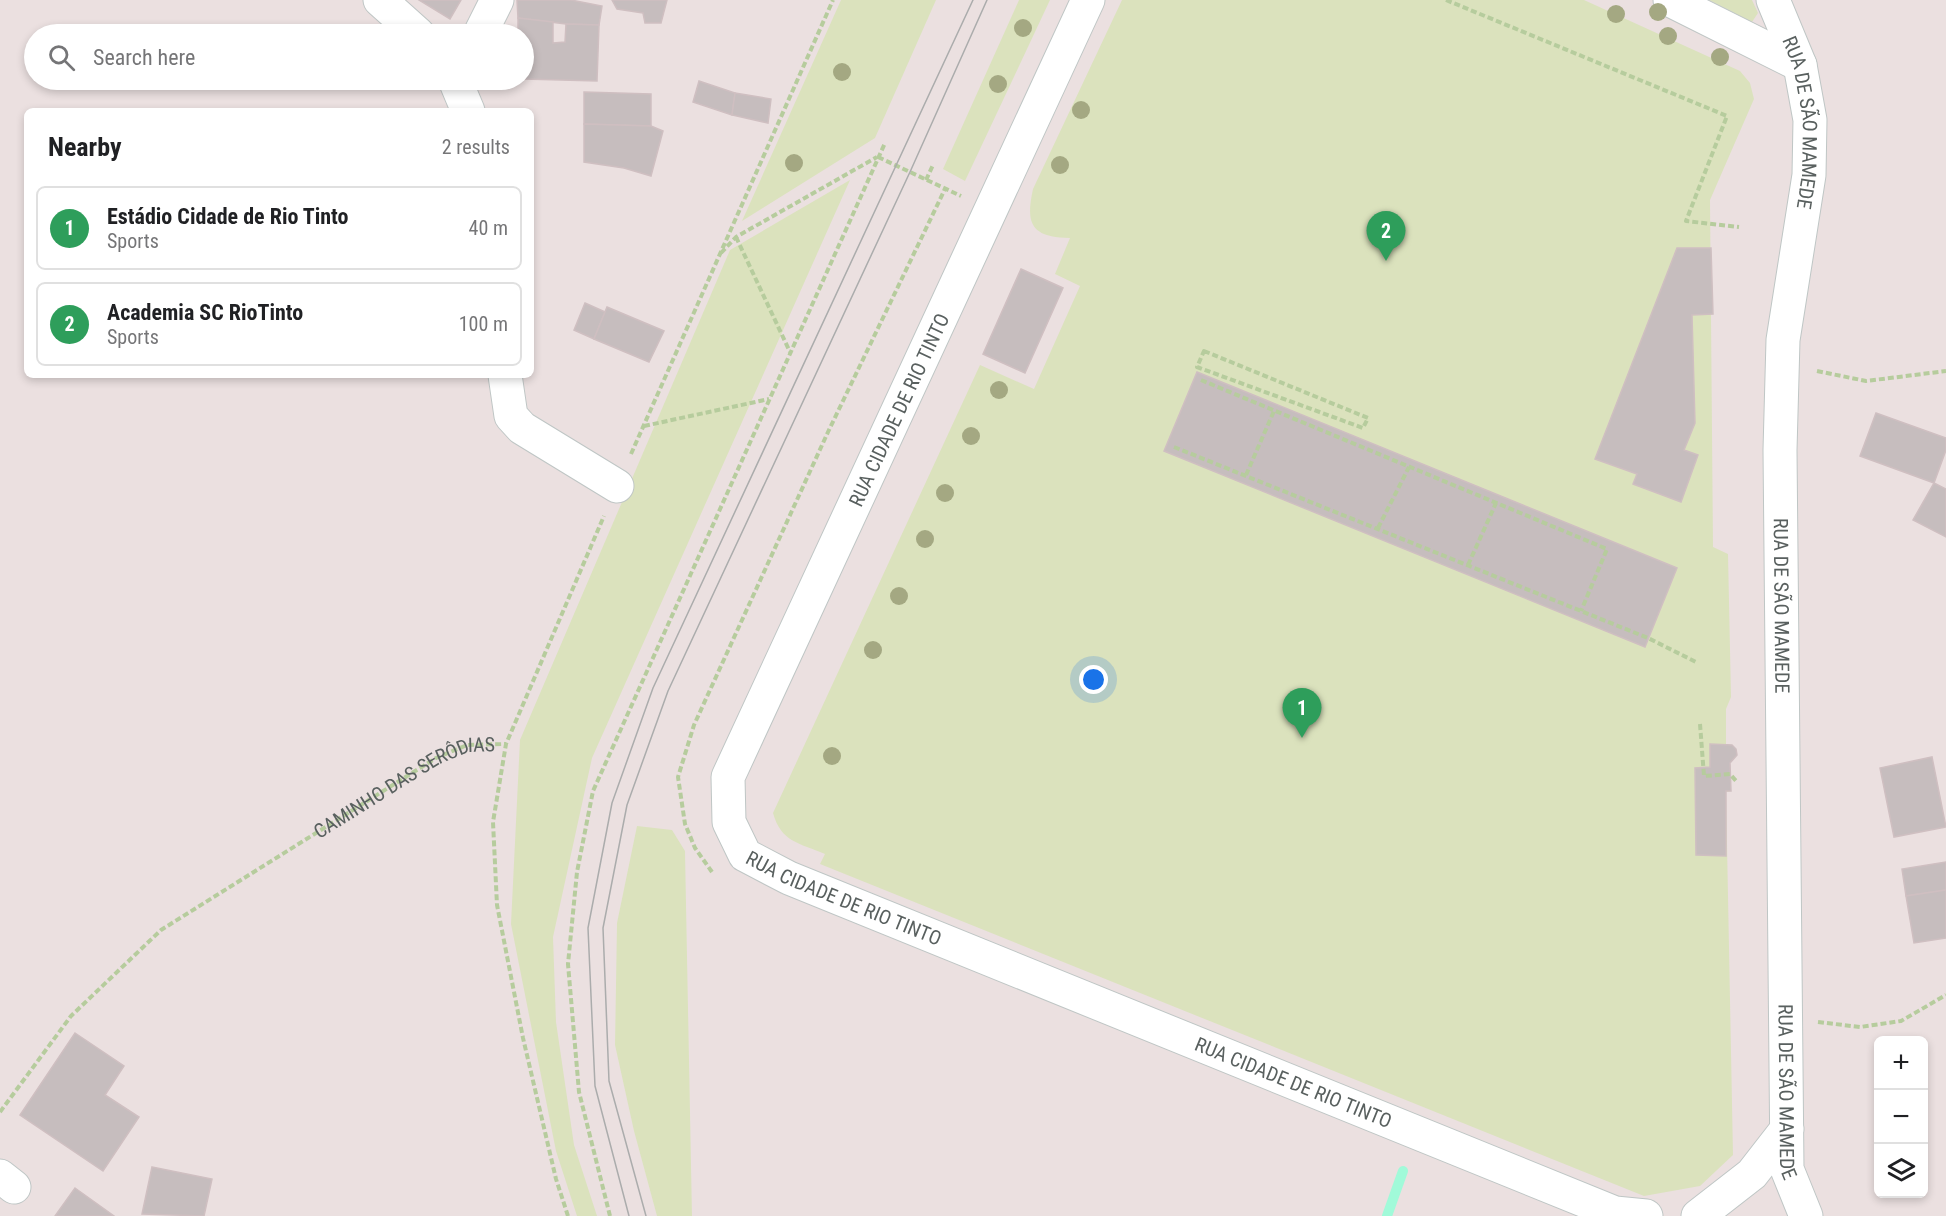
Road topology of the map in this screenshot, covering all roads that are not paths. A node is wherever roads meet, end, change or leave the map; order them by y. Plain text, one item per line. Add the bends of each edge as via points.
1 (380, 0) edge
2 (497, 0) edge
3 (1088, 0) edge
4 (1670, 0) edge
5 (1773, 0) edge
6 (407, 24) edge
7 (485, 24) edge
8 (1800, 65) junction
9 (459, 90) edge
10 (467, 108) edge
11 (506, 378) edge
12 (617, 486) road end
13 (1786, 1129) junction
14 (1646, 1216) edge
15 (1698, 1216) edge
16 (1806, 1216) edge

1 - 6 street
2 - 7 street
3 - 14 street, RUA CIDADE DE RIO TINTO via 728,777 729,822 745,855 789,878 1615,1214
4 - 8 street
5 - 8 street, RUA DE SÃO MAMEDE
8 - 13 street, RUA DE SÃO MAMEDE via 1810,120 1809,174 1783,340 1780,450
9 - 10 street
11 - 12 street via 511,416 522,428
13 - 15 street via 1752,1174
13 - 16 street, RUA DE SÃO MAMEDE via 1787,1169

